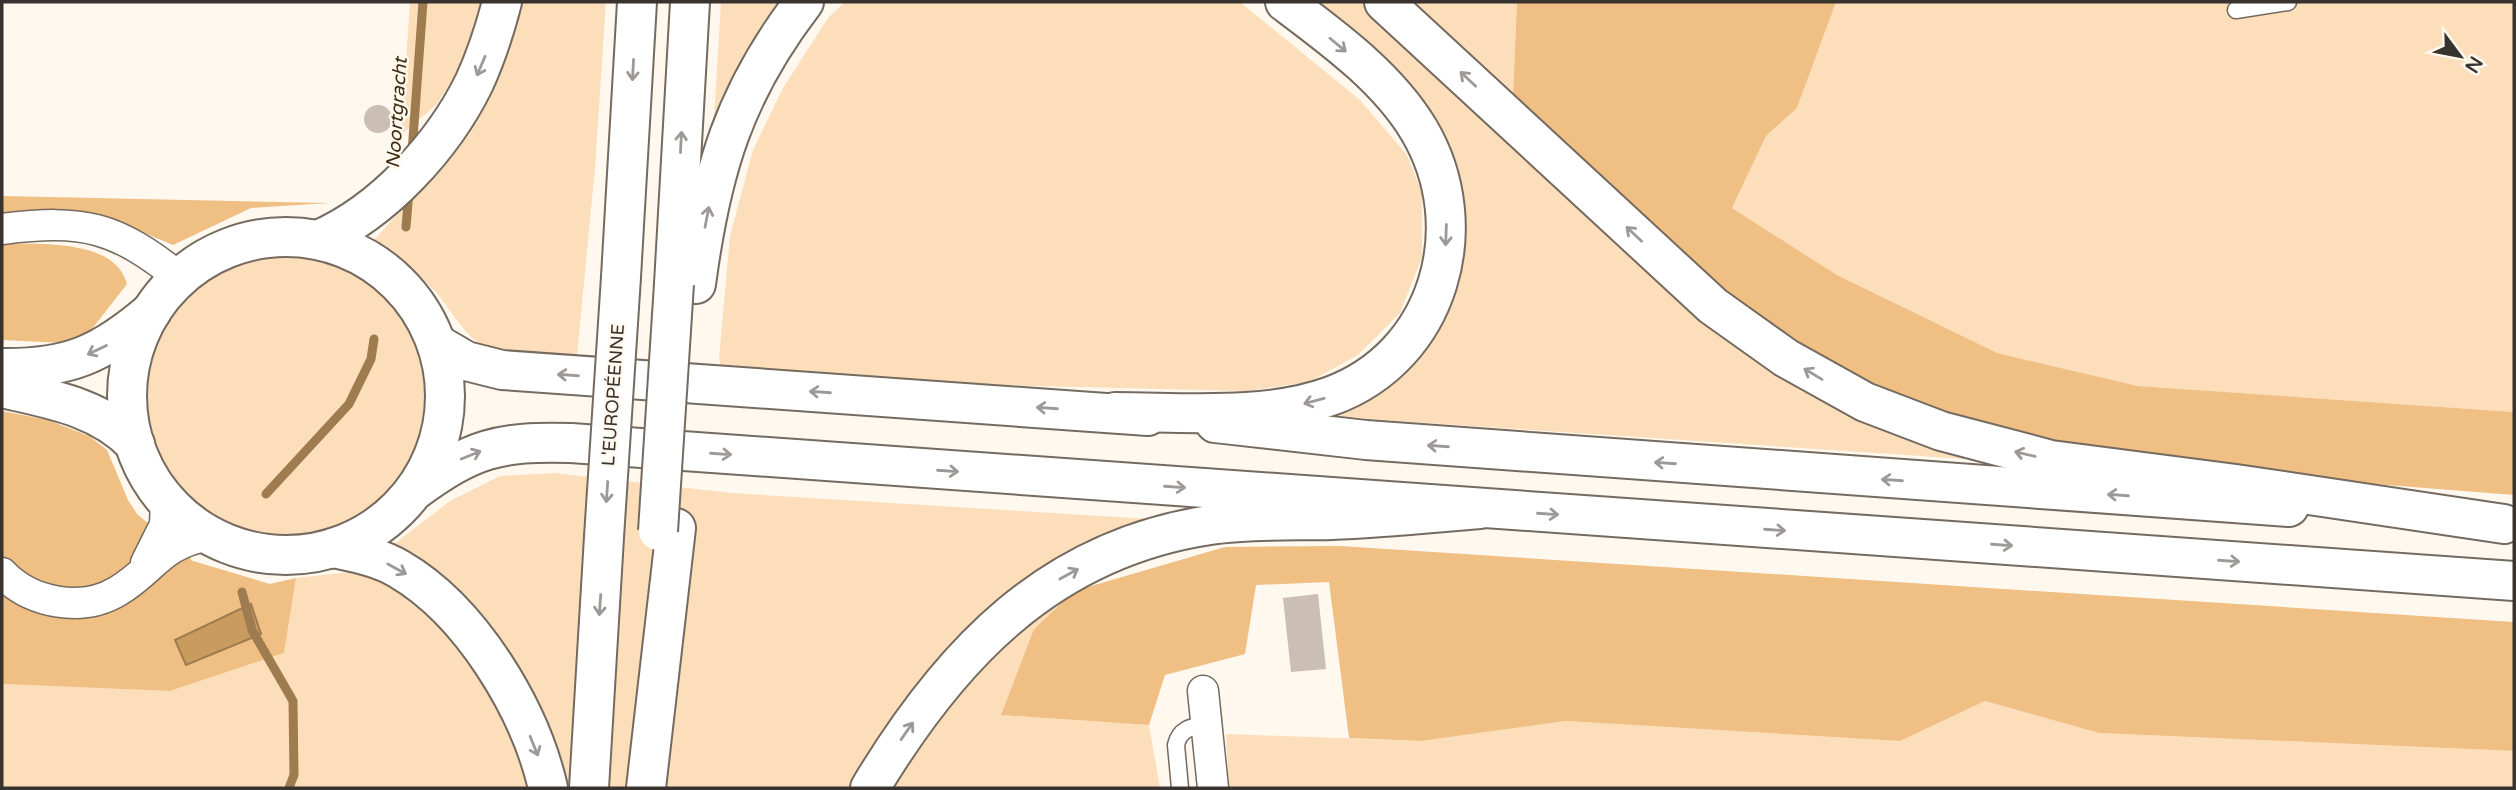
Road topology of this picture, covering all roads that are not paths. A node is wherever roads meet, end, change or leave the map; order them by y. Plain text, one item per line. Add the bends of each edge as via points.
1 (502, 2) edge
2 (637, 2) edge
3 (690, 2) edge
4 (804, 2) edge
5 (1285, 2) edge
6 (1384, 2) edge
7 (2288, 2) edge
8 (2236, 10) dead end
9 (2, 229) edge
10 (318, 240) junction
11 (180, 278) junction
12 (685, 284) junction
13 (152, 311) junction
14 (437, 344) junction
15 (2, 368) edge
16 (2, 388) edge
17 (1115, 412) junction
18 (135, 444) junction
19 (414, 491) junction
20 (166, 500) junction
21 (1480, 509) junction
22 (2509, 524) edge
23 (209, 535) junction
24 (333, 548) junction
25 (2, 573) edge
26 (2440, 575) junction
27 (132, 579) junction
28 (2514, 580) edge
29 (2514, 590) edge
30 (1203, 691) dead end
31 (1207, 724) junction
32 (548, 788) edge
33 (589, 788) edge
34 (644, 788) edge
35 (870, 788) edge
36 (1180, 788) edge
37 (1213, 788) edge

1 -> 10 main road via 480,70 441,135 397,186 359,219
2 -> 33 main road, L'EUROPÉENNE, bridge
12 -> 3 main road
12 -> 4 main road via 735,117 767,55
5 -> 17 main road via 1387,90 1419,129 1433,156 1446,224 1443,265 1433,300 1409,337 1377,370 1330,396 1272,410
22 -> 6 main road via 2051,460 1952,435 1865,402 1786,358 1713,306
7 - 8 lane
9 - 11 street via 67,224 97,228 138,246
10 - 11 main road via 281,237 244,243 210,256
10 - 14 main road via 355,253 395,280 414,301
11 - 13 main road
12 - 34 main road, bridge
13 -> 15 main road via 119,338 79,358 51,366
13 - 18 main road via 139,335 129,371 128,408
17 -> 14 main road via 510,371 475,365
14 - 19 main road via 445,382 444,421 433,458
16 - 18 main road via 81,409 116,427
22 -> 17 main road via 1366,440
18 - 20 main road
19 -> 21 main road via 470,454 507,445 551,443
19 - 24 main road via 382,523
20 - 23 main road
20 - 27 street via 161,536
21 -> 26 main road
35 -> 21 main road via 925,704 975,646 1038,592 1105,556 1168,533 1230,522
23 - 24 main road via 270,554 297,555
23 - 27 street via 176,544
24 -> 32 main road via 397,568 453,614 486,655 514,702
25 - 27 street via 34,595 73,603 116,593
26 - 28 main road
26 - 29 street
30 - 31 street
31 - 36 lane via 1188,728 1178,739
31 - 37 street

